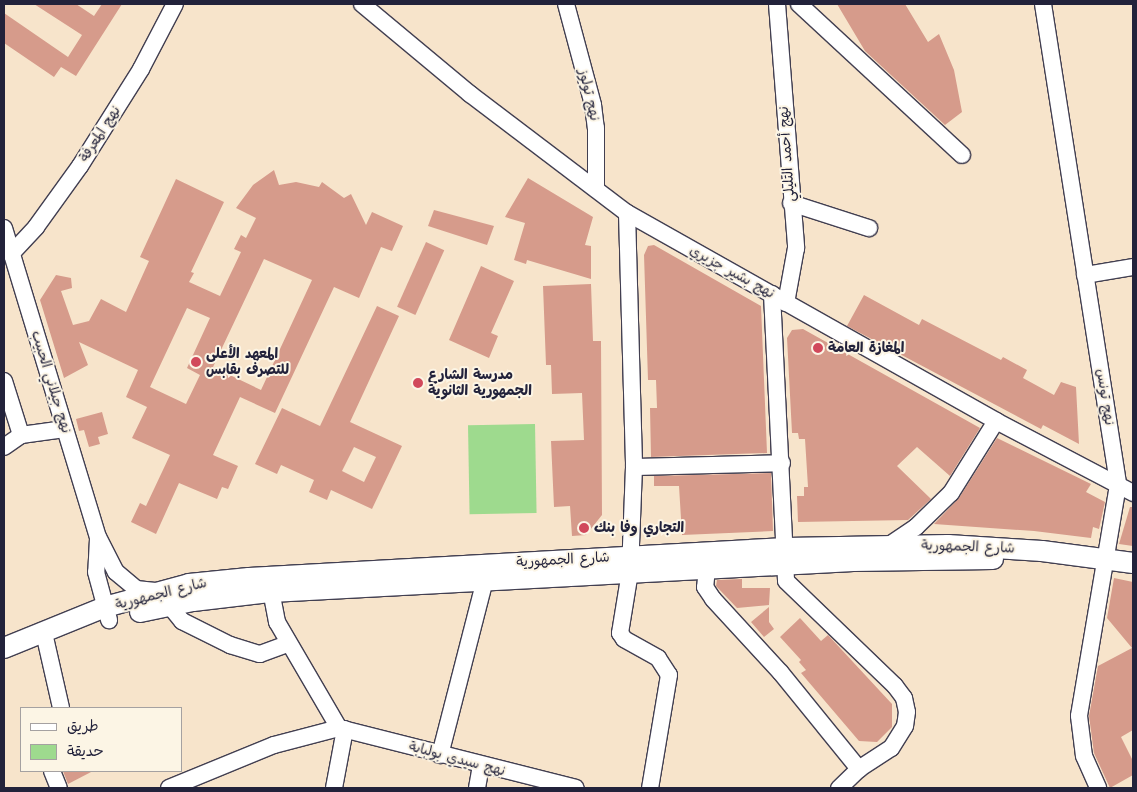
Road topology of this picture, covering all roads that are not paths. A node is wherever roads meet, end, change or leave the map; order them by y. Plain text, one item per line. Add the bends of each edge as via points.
1 (175, 4) edge
2 (362, 4) edge
3 (566, 4) edge
4 (777, 4) edge
5 (799, 4) edge
6 (1043, 4) edge
7 (962, 155) dead end
8 (596, 189) junction
9 (790, 203) junction
10 (627, 213) junction
11 (4, 228) edge
12 (868, 228) dead end
13 (11, 254) junction
14 (1133, 267) edge
15 (1086, 275) junction
16 (772, 294) junction
17 (786, 303) junction
18 (4, 381) edge
19 (996, 421) junction
20 (14, 427) edge
21 (65, 429) junction
22 (4, 447) edge
23 (782, 463) junction
24 (634, 467) junction
25 (1118, 485) junction
26 (1133, 493) edge
27 (98, 537) junction
28 (888, 546) junction
29 (785, 557) junction
30 (1107, 563) junction
31 (1133, 563) edge
32 (631, 564) junction
33 (707, 569) junction
34 (1133, 576) edge
35 (485, 580) junction
36 (270, 584) junction
37 (167, 599) junction
38 (107, 614) junction
39 (46, 639) junction
40 (287, 644) junction
41 (4, 648) edge
42 (4, 660) edge
43 (61, 707) edge
44 (342, 729) junction
45 (440, 755) junction
46 (481, 766) junction
47 (859, 769) junction
48 (52, 772) edge
49 (59, 788) edge
50 (169, 788) edge
51 (334, 788) edge
52 (477, 788) edge
53 (576, 788) edge
54 (650, 788) edge
55 (839, 788) edge
56 (1098, 788) edge

1 - 13 street, نهج المعرفة via 141,69 80,166 36,227
2 - 8 street, نهج بشير جزيري via 470,94
3 - 8 street, نهج تولوز via 593,105 597,145
4 - 9 street, نهج أحمد التليلي
5 - 7 street
6 - 15 street, نهج تونس
8 - 10 street, نهج بشير جزيري
9 - 12 street
9 - 17 street, نهج أحمد التليلي via 796,248
10 - 16 street, نهج بشير جزيري
10 - 24 street
11 - 13 street, نهج جيلاني الحبيب
13 - 21 street, نهج جيلاني الحبيب
14 - 15 street
15 - 25 street, نهج تونس
16 - 17 street, نهج بشير جزيري
16 - 23 street
17 - 19 street, نهج بشير جزيري
18 - 20 street
19 - 25 street, نهج بشير جزيري
19 - 28 street via 951,493 916,527
20 - 21 street
20 - 22 street
21 - 27 street, نهج جيلاني الحبيب
23 - 24 street
23 - 29 street
24 - 32 street
25 - 26 street, نهج بشير جزيري
25 - 30 street, نهج تونس
27 - 37 street, نهج جيلاني الحبيب via 116,572 136,589
27 - 38 street, نهج جيلاني الحبيب via 96,572
28 - 29 main road, شارع الجمهورية
28 - 30 main road, شارع الجمهورية via 991,546
29 - 30 main road, شارع الجمهورية via 853,561 1000,559
29 - 32 main road, شارع الجمهورية
29 - 33 main road, شارع الجمهورية
29 - 47 street via 784,574 790,587 904,698 907,712 899,738 891,748
30 - 31 main road, شارع الجمهورية
30 - 34 main road, شارع الجمهورية
30 - 56 street, نهج تونس via 1079,716 1084,756
32 - 33 main road, شارع الجمهورية
32 - 35 main road, شارع الجمهورية
32 - 36 main road, شارع الجمهورية
32 - 54 street via 621,636 658,658 669,675
33 - 47 street via 705,587 712,599 781,673
35 - 36 main road, شارع الجمهورية
35 - 45 street
36 - 37 main road, شارع الجمهورية via 189,584
36 - 40 street via 277,622
37 - 38 main road, شارع الجمهورية
37 - 40 street via 194,629 248,651 260,654
38 - 39 main road, شارع الجمهورية
39 - 41 main road, شارع الجمهورية
39 - 42 main road, شارع الجمهورية
39 - 43 street
40 - 44 street
44 - 45 street, نهج سيدي بولبابة
44 - 50 street via 274,745
44 - 51 street
45 - 46 street, نهج سيدي بولبابة
46 - 52 street
46 - 53 street, نهج سيدي بولبابة
47 - 55 street
48 - 49 street

